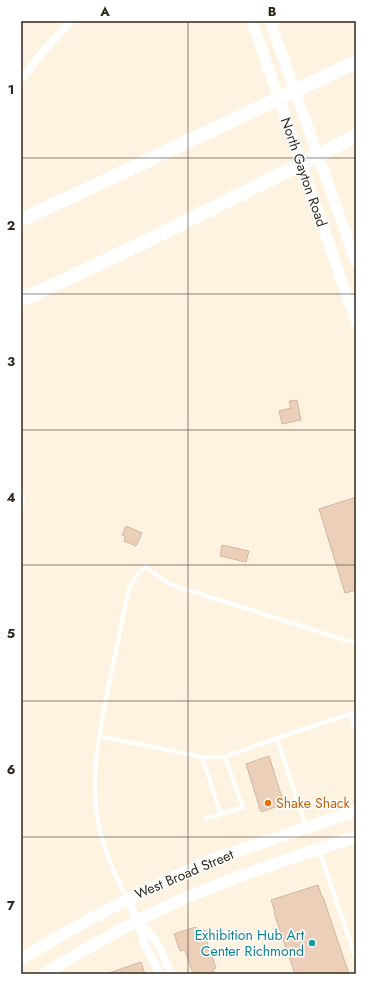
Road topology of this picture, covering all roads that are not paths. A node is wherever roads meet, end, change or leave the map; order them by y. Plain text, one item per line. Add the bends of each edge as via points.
1 (72, 21) edge
2 (252, 21) edge
3 (270, 21) edge
4 (356, 62) edge
5 (21, 80) edge
6 (356, 136) edge
7 (21, 220) edge
8 (356, 262) edge
9 (21, 300) edge
10 (356, 322) edge
11 (21, 488) edge
12 (21, 508) edge
13 (356, 643) edge
14 (356, 712) edge
15 (350, 714) junction
16 (356, 733) edge
17 (99, 736) junction
18 (277, 738) junction
19 (202, 757) junction
20 (225, 757) junction
21 (356, 811) edge
22 (221, 814) junction
23 (205, 819) dead end
24 (306, 827) junction
25 (356, 837) edge
26 (318, 849) junction
27 (127, 899) junction
28 (138, 921) junction
29 (21, 959) edge
30 (356, 959) edge
31 (44, 974) edge
32 (160, 974) edge
33 (171, 974) edge

1 - 5 street
2 - 10 main road, North Gayton Road
3 - 8 main road, North Gayton Road
4 - 7 highway
6 - 9 highway
11 - 12 lane
13 - 17 lane via 169,584 146,568 137,575 129,588
14 - 15 lane
15 - 16 lane
15 - 18 lane
17 - 19 lane
17 - 27 lane via 95,766 98,822 106,852
18 - 20 lane
18 - 24 lane
19 - 20 lane
19 - 22 lane
20 - 22 lane via 242,807
21 - 24 main road, West Broad Street
22 - 23 lane
24 - 27 main road, West Broad Street via 214,859
25 - 26 main road, West Broad Street
26 - 28 main road, West Broad Street via 221,883
26 - 30 lane
27 - 28 street
27 - 29 main road, West Broad Street
28 - 31 main road, West Broad Street
28 - 32 street via 144,943
28 - 33 street via 161,950

